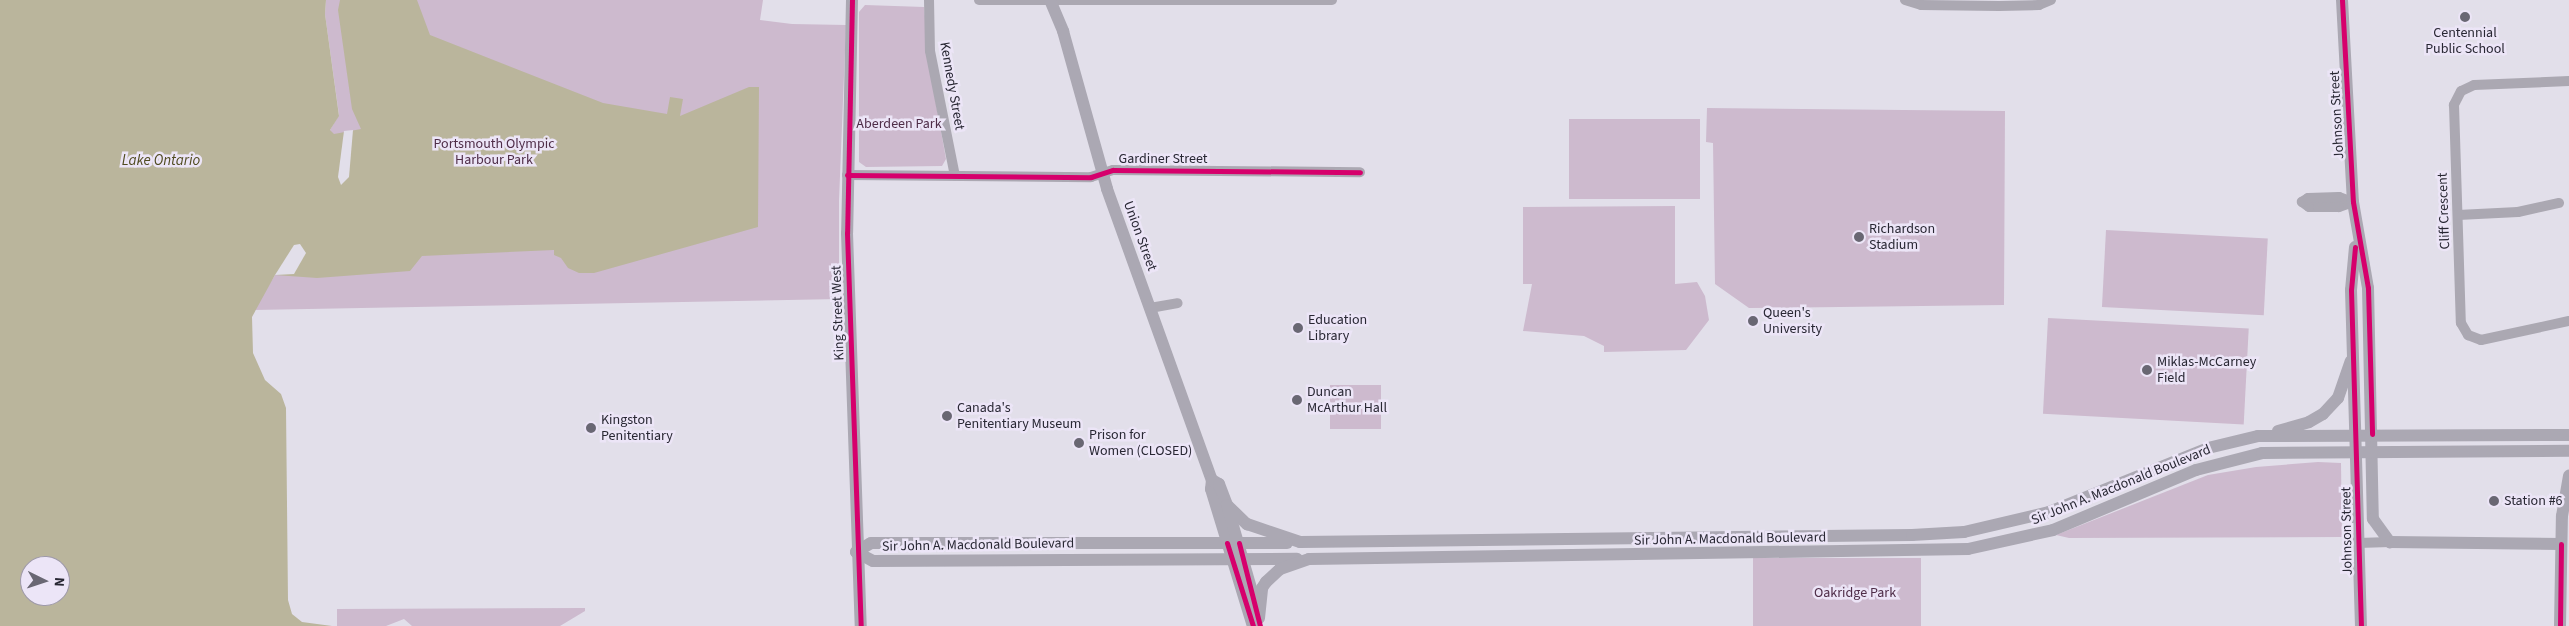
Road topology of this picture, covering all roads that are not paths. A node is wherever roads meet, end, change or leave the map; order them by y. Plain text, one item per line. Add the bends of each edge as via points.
1 (852, 0) edge
2 (929, 0) edge
3 (979, 0) edge
4 (1150, 0) edge
5 (1332, 0) edge
6 (1905, 0) edge
7 (2052, 0) edge
8 (2342, 0) edge
9 (1050, 1) edge
10 (2569, 81) edge
11 (1360, 172) dead end
12 (848, 174) junction
13 (1103, 174) junction
14 (955, 176) junction
15 (2559, 203) dead end
16 (2458, 215) junction
17 (2356, 229) junction
18 (1178, 303) dead end
19 (1150, 308) junction
20 (2569, 321) edge
21 (2355, 349) junction
22 (2372, 434) junction
23 (2357, 435) junction
24 (2569, 435) edge
25 (2258, 436) junction
26 (2357, 451) junction
27 (2370, 451) junction
28 (2569, 451) edge
29 (2569, 476) edge
30 (1212, 480) junction
31 (1227, 505) junction
32 (1300, 542) junction
33 (2390, 542) junction
34 (1233, 543) junction
35 (2358, 543) junction
36 (2565, 544) edge
37 (856, 552) junction
38 (1309, 559) junction
39 (1238, 560) junction
40 (1258, 623) edge
41 (861, 626) edge
42 (2361, 626) edge
43 (2560, 626) edge

1 - 12 main road, King Street West
2 - 14 street, Kennedy Street via 930,51
3 - 9 street
4 - 5 street
4 - 9 street
6 - 7 street via 1921,5 1999,6 2039,5
8 - 17 main road, Johnson Street
9 - 13 main road, Union Street via 1064,31
10 - 16 street, Cliff Crescent via 2474,85 2461,91 2454,106
11 - 13 street, Gardiner Street via 1113,170
12 - 14 street, Gardiner Street
12 - 37 main road, King Street West
13 - 14 street, Gardiner Street via 1091,178
13 - 19 main road, Union Street
15 - 16 street via 2518,212
16 - 20 street, Cliff Crescent via 2461,323 2468,335 2481,340
17 - 21 main road, Johnson Street via 2352,290
17 - 22 main road, Johnson Street via 2368,288
18 - 19 street
19 - 30 main road, Union Street
21 - 23 main road, Johnson Street
21 - 25 main road via 2338,398 2323,414 2309,422
22 - 23 main road, Sir John A. Macdonald Boulevard
22 - 24 main road, Sir John A. Macdonald Boulevard
22 - 27 main road, Johnson Street
23 - 25 main road, Sir John A. Macdonald Boulevard
23 - 26 main road, Johnson Street
25 - 32 main road, Sir John A. Macdonald Boulevard via 2208,448 2049,512 1964,532
26 - 27 main road, Sir John A. Macdonald Boulevard
26 - 35 main road, Johnson Street
26 - 38 main road, Sir John A. Macdonald Boulevard via 2262,453 2229,459 2053,530 1968,550
27 - 28 main road, Sir John A. Macdonald Boulevard
27 - 33 main road, Johnson Street via 2373,518
29 - 36 main road via 2562,516
30 - 31 main road, Union Street via 1219,484
30 - 34 main road, Union Street via 1211,489
31 - 32 main road via 1247,524
31 - 34 main road, Union Street
32 - 34 main road, Sir John A. Macdonald Boulevard
33 - 35 street
33 - 36 main road
34 - 37 main road, Sir John A. Macdonald Boulevard via 871,543
34 - 39 main road, Union Street
35 - 42 main road, Johnson Street
36 - 43 main road
37 - 39 main road, Sir John A. Macdonald Boulevard via 873,561
37 - 41 main road, King Street West
38 - 39 main road, Sir John A. Macdonald Boulevard
38 - 40 main road via 1280,569 1266,582 1262,588
39 - 40 main road, Union Street

